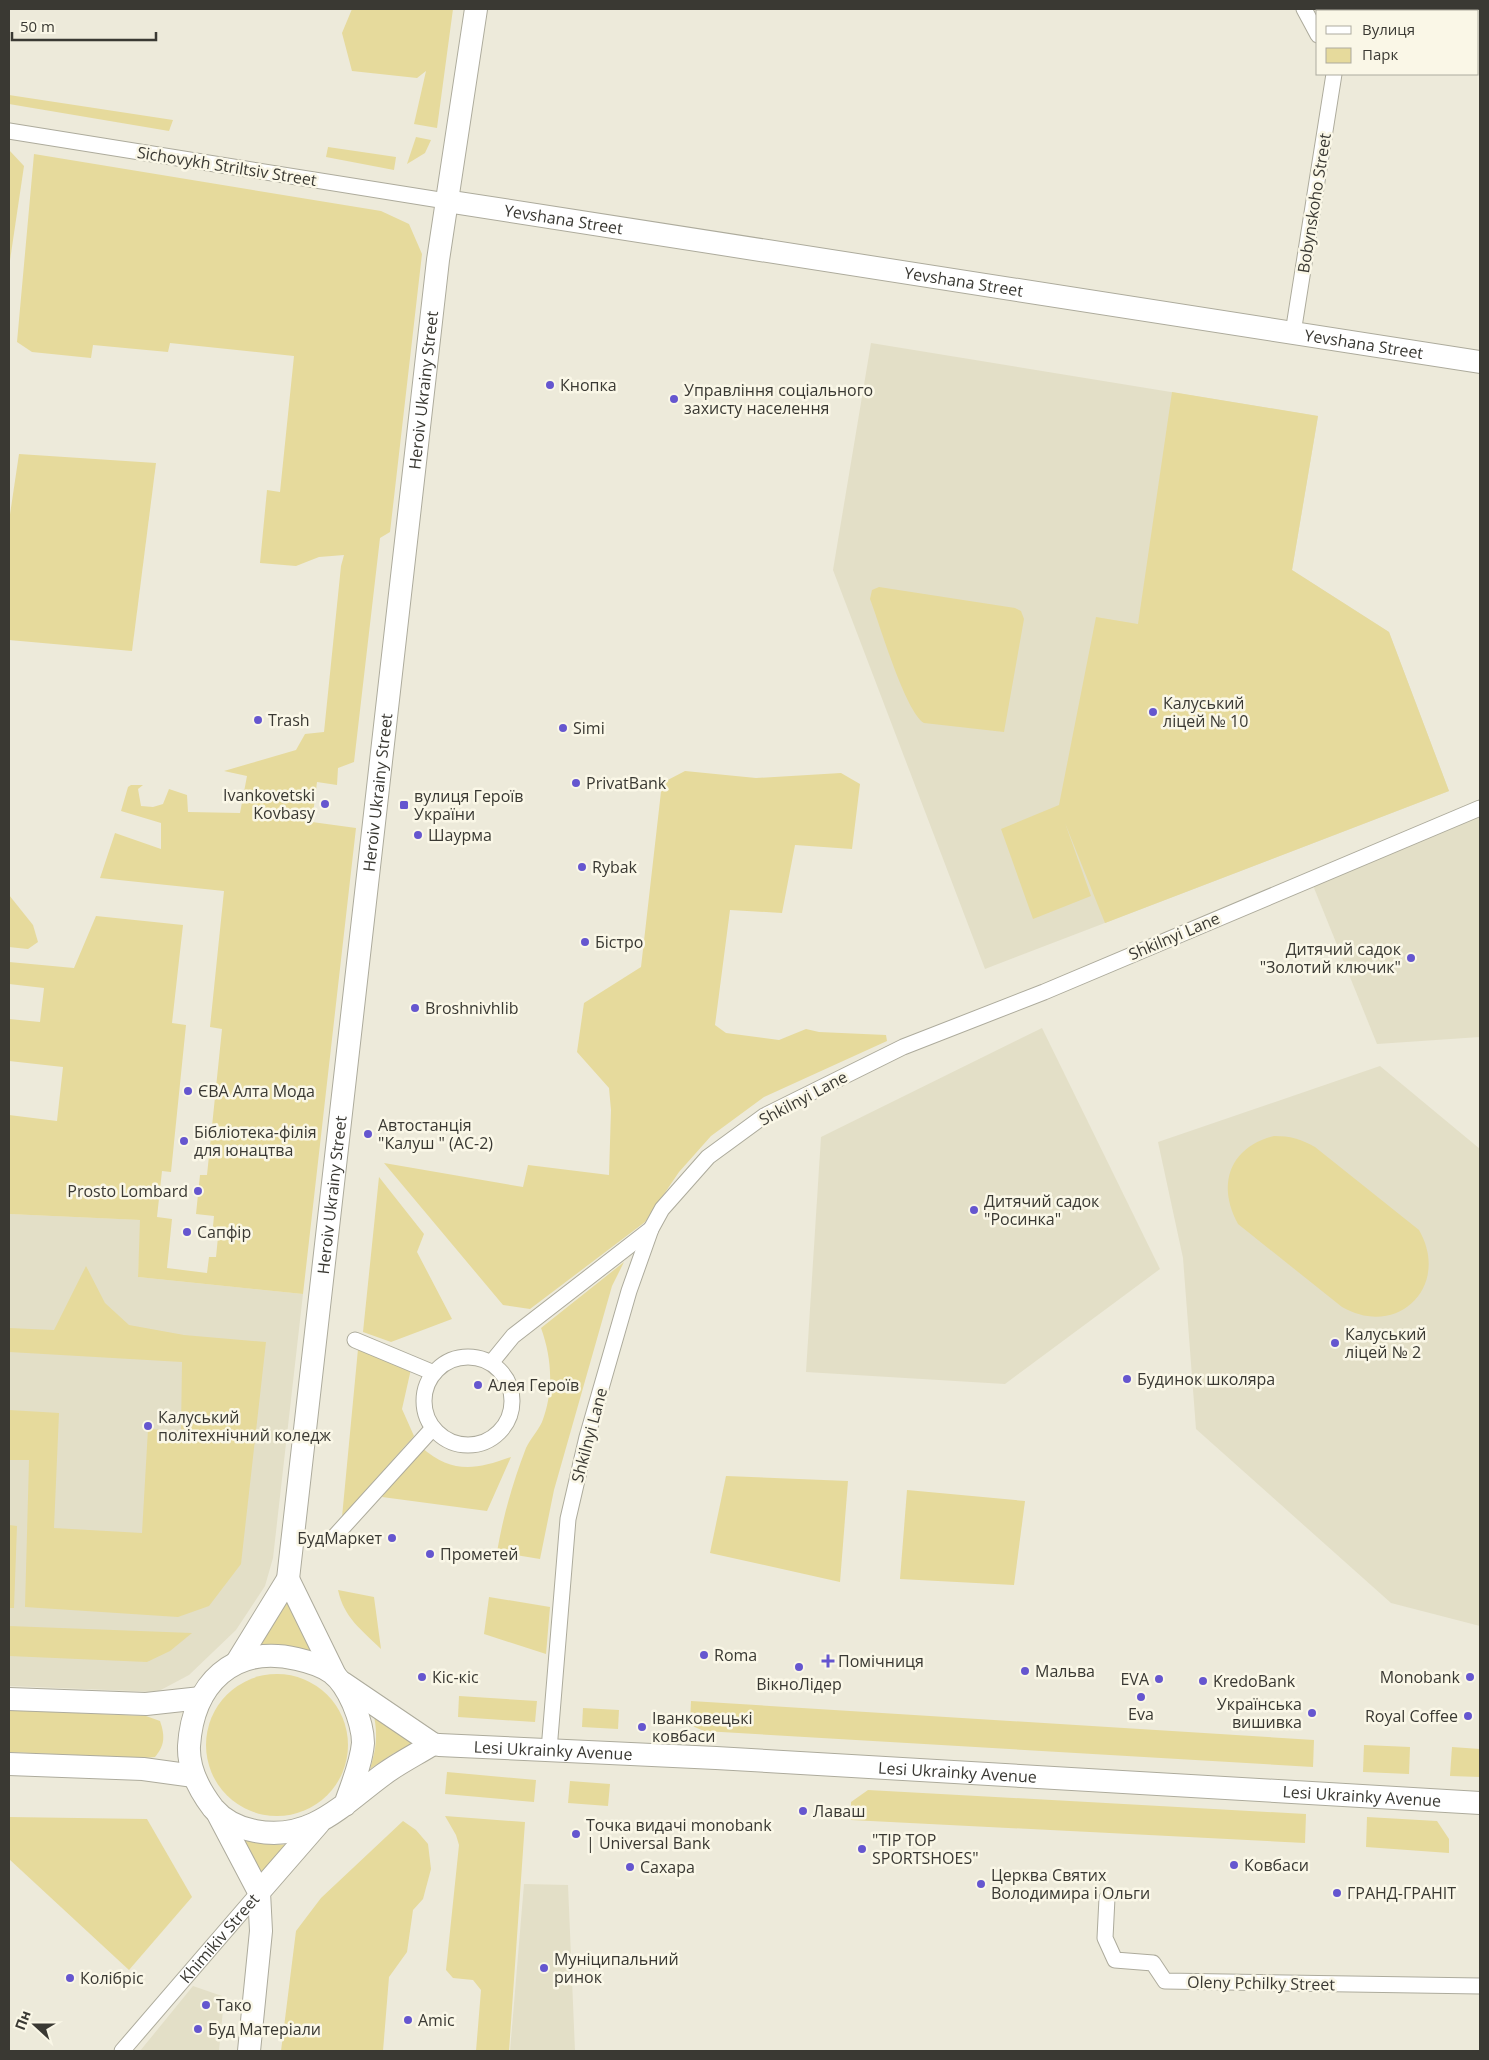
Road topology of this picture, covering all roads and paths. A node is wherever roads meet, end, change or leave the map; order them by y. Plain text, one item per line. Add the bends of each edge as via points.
1 (476, 9) edge
2 (1304, 9) edge
3 (1316, 31) edge
4 (1334, 75) edge
5 (9, 131) edge
6 (446, 200) junction
7 (1293, 333) junction
8 (1480, 362) edge
9 (1480, 808) edge
10 (651, 1229) junction
11 (355, 1340) dead end
12 (491, 1363) junction
13 (434, 1373) junction
14 (433, 1428) junction
15 (335, 1536) dead end
16 (288, 1579) junction
17 (237, 1662) junction
18 (340, 1679) junction
19 (201, 1698) junction
20 (9, 1699) edge
21 (433, 1744) junction
22 (549, 1750) junction
23 (9, 1764) edge
24 (194, 1776) junction
25 (1480, 1803) edge
26 (344, 1804) junction
27 (218, 1814) junction
28 (320, 1822) junction
29 (259, 1892) junction
30 (1107, 1898) dead end
31 (1480, 1986) edge
32 (122, 2051) edge
33 (249, 2051) edge

1 - 6 main road, Heroiv Ukrainy Street
2 - 3 street
4 - 7 street, Bobynskoho Street
5 - 6 street, Sichovykh Striltsiv Street
6 - 7 main road, Yevshana Street
6 - 16 main road, Heroiv Ukrainy Street
7 - 8 main road, Yevshana Street
9 - 10 street, Shkilnyi Lane via 1044,992 903,1047 764,1116 708,1157 662,1209
10 - 12 street via 513,1336
10 - 22 street, Shkilnyi Lane via 624,1310 568,1519
11 - 13 street
12 - 13 street via 466,1357 454,1359
12 - 14 street via 505,1378 512,1398 511,1412 497,1435 487,1441 463,1445 446,1439
13 - 14 street via 424,1395 426,1412
14 - 15 street
16 - 17 main road, Heroiv Ukrainy Street
16 - 18 main road
17 - 18 main road via 271,1655 312,1662
17 - 19 main road via 214,1680
18 - 21 main road
18 - 26 main road via 358,1714 363,1741 360,1761
19 - 20 main road via 146,1704
19 - 24 main road via 189,1748
21 - 22 main road, Lesi Ukrainky Avenue
21 - 26 main road via 386,1772
22 - 25 main road, Lesi Ukrainky Avenue
23 - 24 main road via 143,1769
24 - 27 main road via 201,1792
26 - 28 main road
27 - 28 main road via 240,1828 267,1834 292,1832
27 - 29 main road, Khimikiv Street
28 - 29 main road
29 - 32 street, Khimikiv Street
29 - 33 main road via 261,1931
30 - 31 street, Oleny Pchilky Street via 1105,1938 1115,1960 1154,1963 1165,1981

